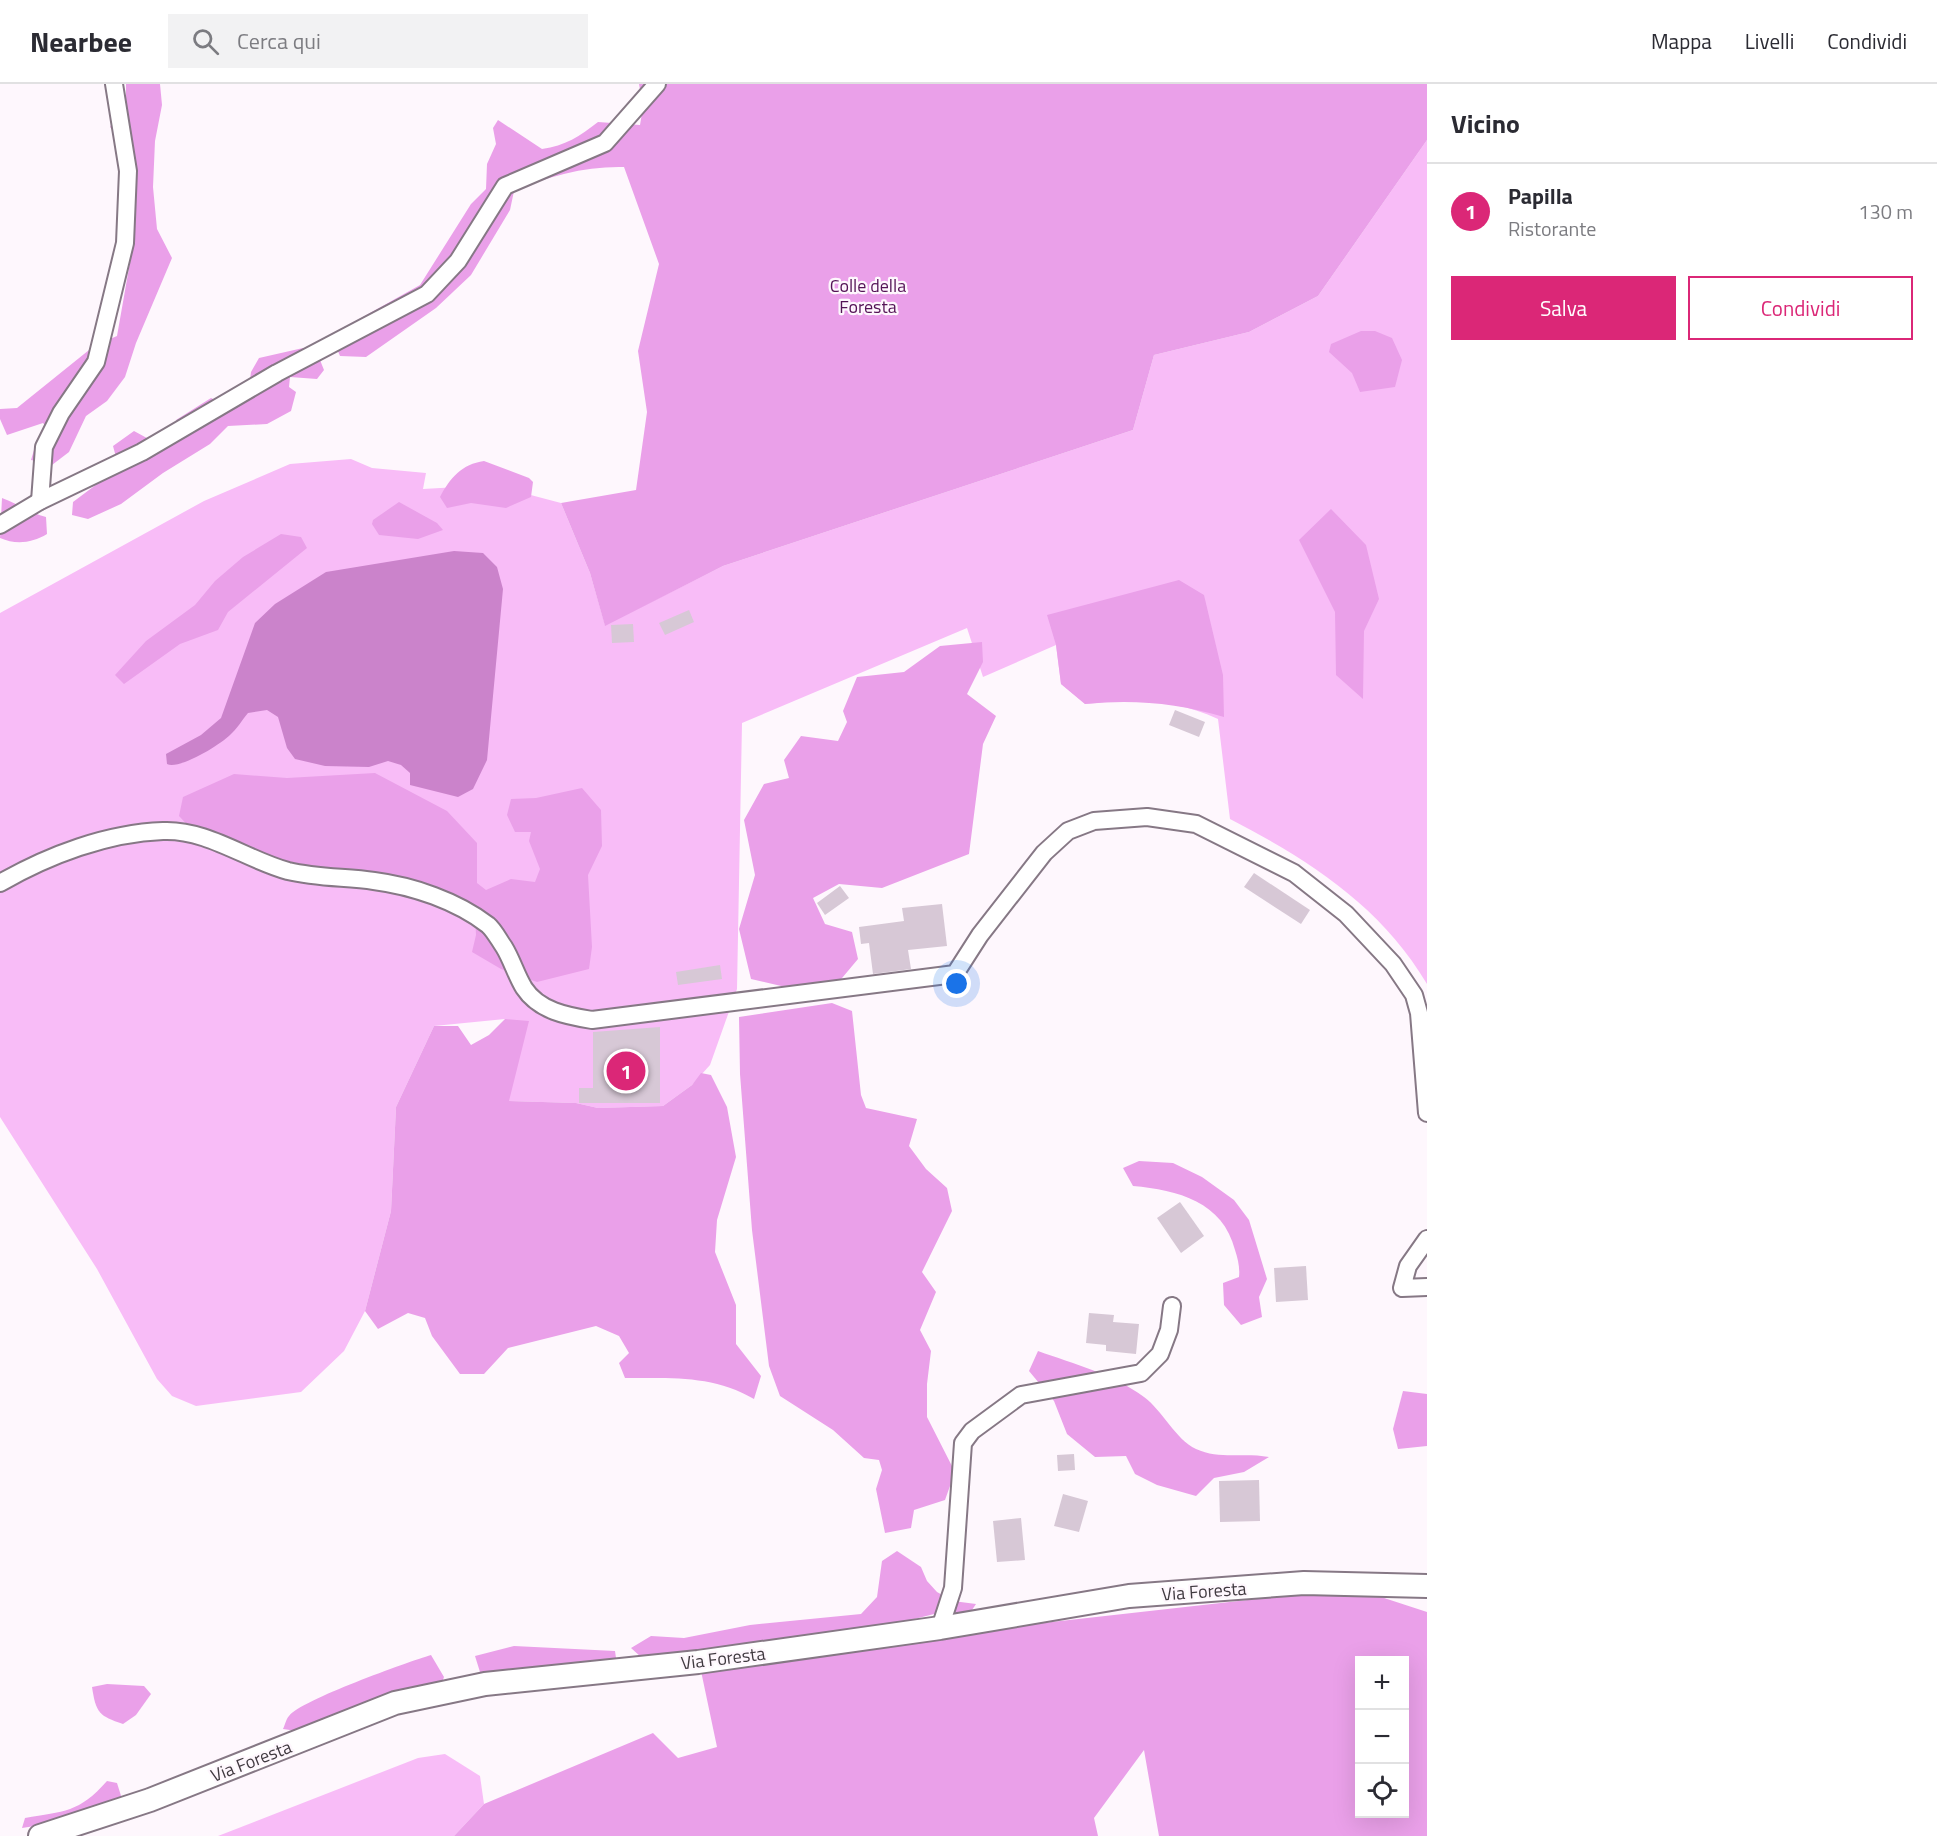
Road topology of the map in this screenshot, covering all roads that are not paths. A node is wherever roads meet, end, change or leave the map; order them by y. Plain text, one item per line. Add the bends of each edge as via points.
1 (114, 84) edge
2 (657, 84) edge
3 (40, 501) junction
4 (0, 525) edge
5 (0, 883) edge
6 (1427, 1113) edge
7 (1427, 1239) edge
8 (1427, 1287) edge
9 (1172, 1306) dead end
10 (1427, 1586) edge
11 (940, 1628) junction
12 (40, 1836) edge

1 - 3 street via 128,171 125,243 96,362 61,413 44,447
2 - 3 street via 605,143 505,186 459,261 427,294 277,373 142,452
3 - 4 street
5 - 6 street via 58,853 121,838 184,831 287,871 375,881 416,890 459,907 490,927 525,989 542,1006 564,1016 592,1020 955,974 980,935 1044,854 1068,831 1094,821 1147,816 1196,825 1294,873 1354,923 1393,964 1414,995 1419,1013
7 - 8 street via 1408,1266 1402,1288
9 - 11 street via 1160,1354 1141,1373 1022,1395 972,1431 963,1443 953,1588
10 - 11 main road, Via Foresta via 1304,1583 1129,1596
11 - 12 main road, Via Foresta via 698,1662 485,1684 395,1703 150,1800

